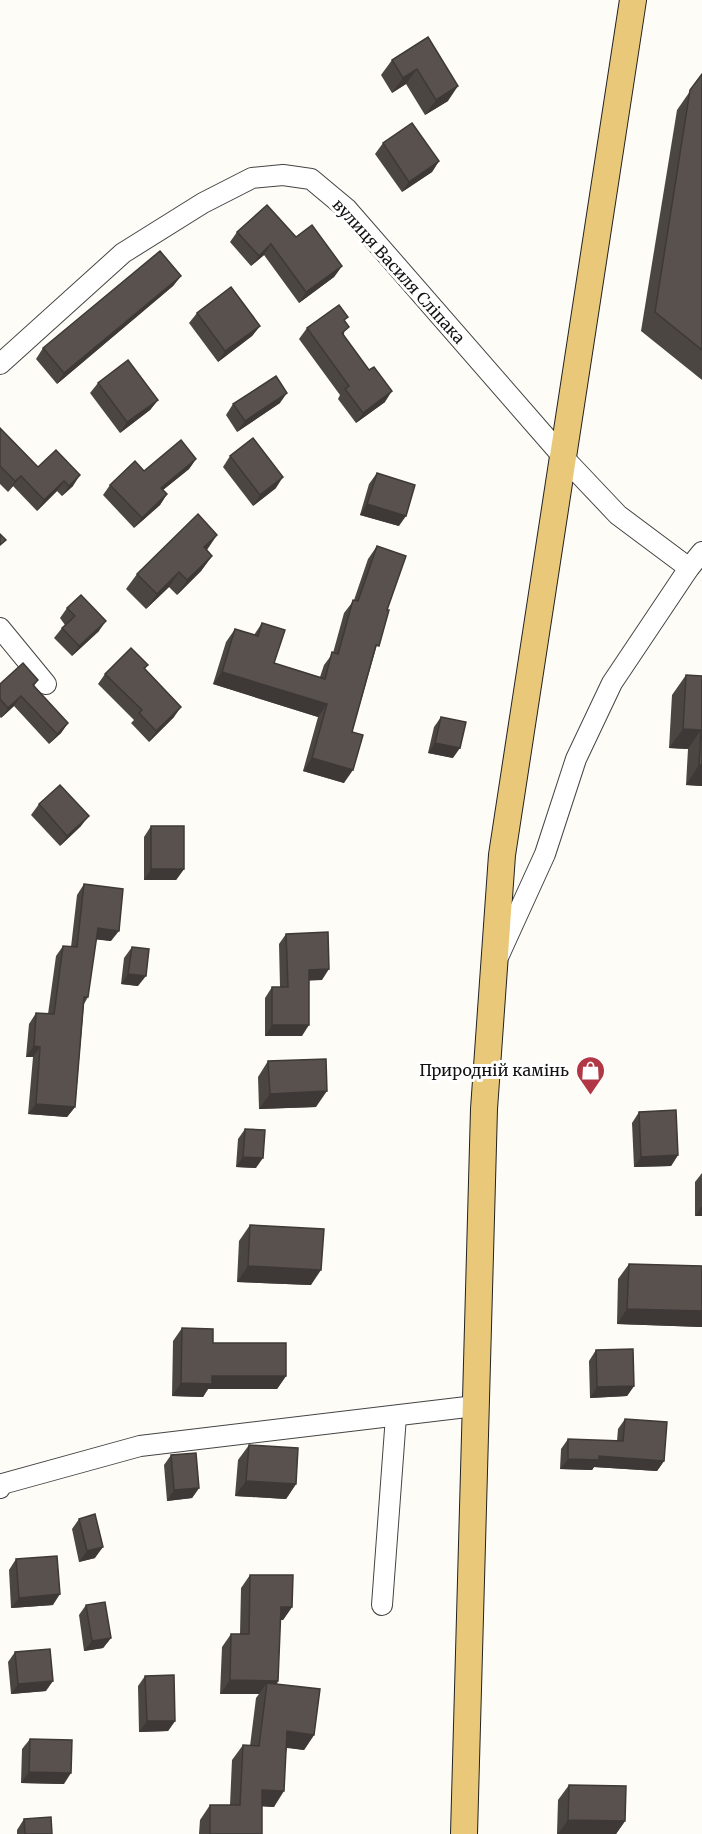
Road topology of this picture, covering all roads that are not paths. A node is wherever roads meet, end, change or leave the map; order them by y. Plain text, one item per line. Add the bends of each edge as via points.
1 (633, 0) edge
2 (0, 364) edge
3 (564, 458) junction
4 (702, 552) edge
5 (688, 568) junction
6 (0, 628) edge
7 (46, 684) dead end
8 (493, 969) junction
9 (475, 1406) junction
10 (396, 1416) junction
11 (0, 1485) edge
12 (382, 1605) dead end
13 (465, 1834) edge

1 - 3 main road
2 - 3 street, вулиця Василя Сліпака via 123,253 203,203 252,178 282,175 311,179 347,209
3 - 5 street, вулиця Василя Сліпака via 618,515
3 - 8 main road via 502,855
4 - 5 street
5 - 8 street via 612,682 576,759 545,854
6 - 7 street
8 - 9 main road via 484,1109
9 - 10 street
9 - 13 main road
10 - 11 street via 140,1446
10 - 12 street

